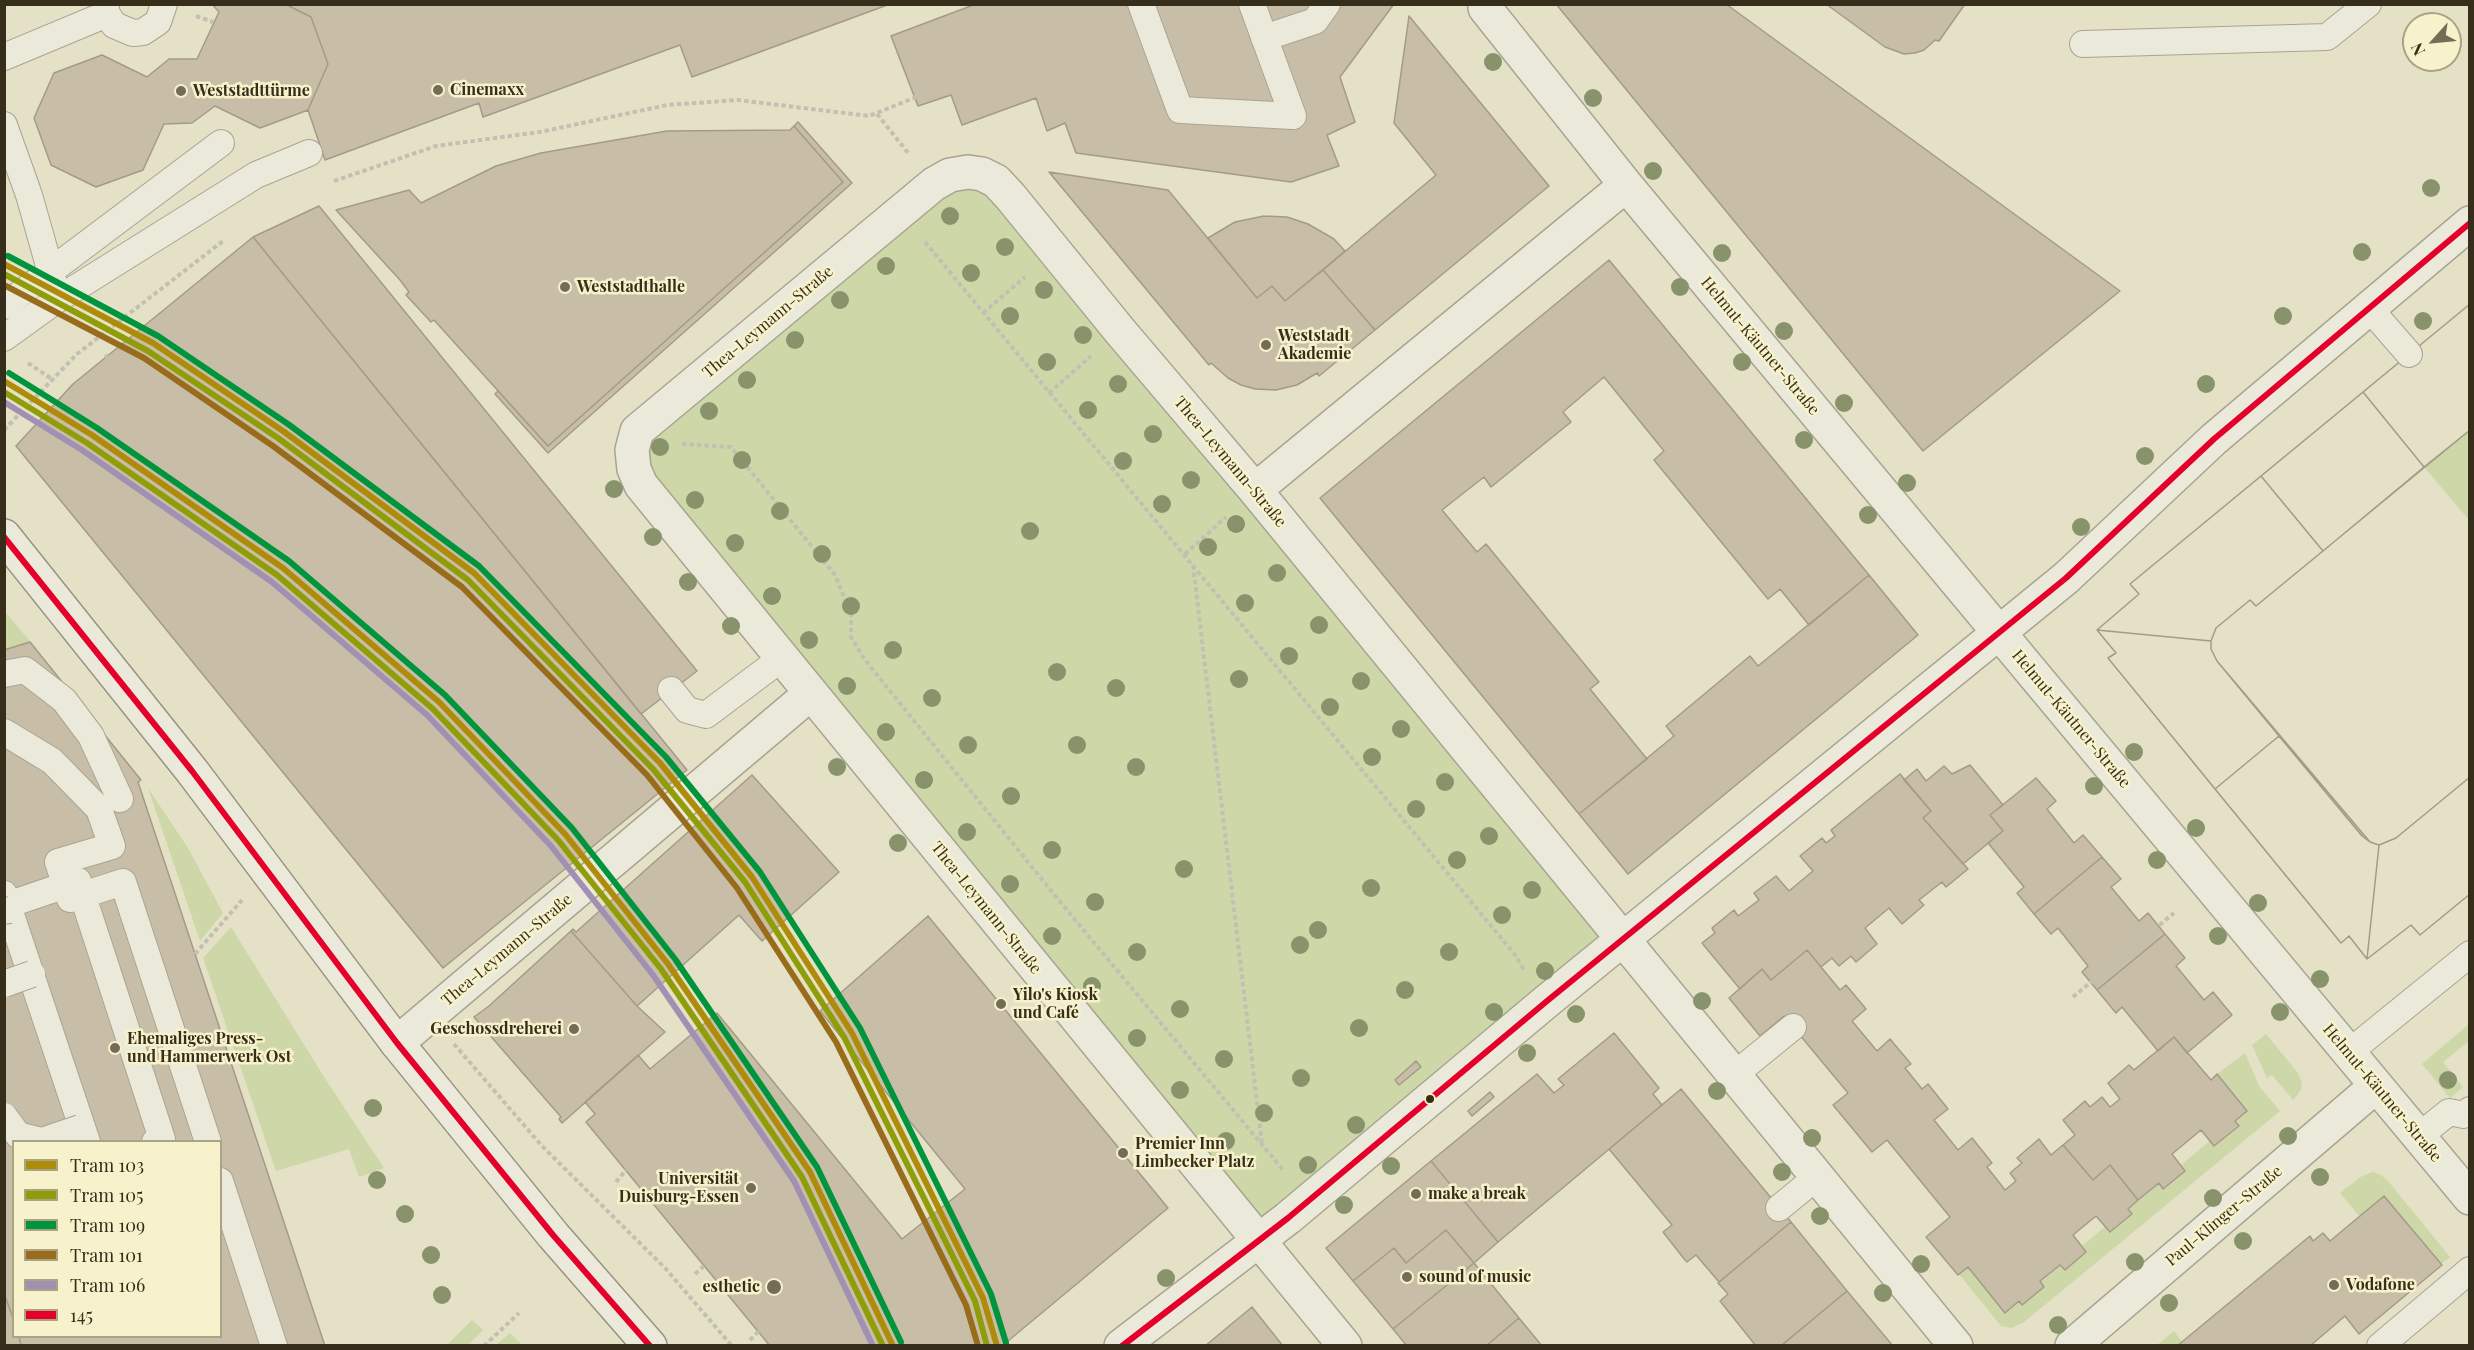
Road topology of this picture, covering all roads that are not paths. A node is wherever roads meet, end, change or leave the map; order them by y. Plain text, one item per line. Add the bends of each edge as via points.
1 (164, 4) edge
2 (1141, 4) edge
3 (1252, 4) edge
4 (1327, 4) edge
5 (2368, 4) edge
6 (1484, 6) edge
7 (106, 10) edge
8 (1264, 38) junction
9 (2083, 45) dead end
10 (4, 57) edge
11 (4, 125) edge
12 (221, 143) dead end
13 (309, 153) dead end
14 (1626, 185) junction
15 (2469, 223) edge
16 (50, 273) junction
17 (58, 299) junction
18 (4, 306) edge
19 (2369, 308) junction
20 (4, 338) edge
21 (2409, 354) dead end
22 (1255, 490) junction
23 (4, 536) edge
24 (1999, 632) junction
25 (782, 658) junction
26 (4, 674) edge
27 (671, 690) dead end
28 (810, 694) junction
29 (4, 732) edge
30 (120, 799) dead end
31 (5, 906) edge
32 (1622, 940) junction
33 (2469, 954) edge
34 (31, 976) junction
35 (4, 986) edge
36 (1793, 1027) dead end
37 (397, 1043) junction
38 (2348, 1053) junction
39 (1734, 1075) junction
40 (2376, 1086) junction
41 (2469, 1110) edge
42 (4, 1111) edge
43 (4, 1116) edge
44 (83, 1136) edge
45 (2418, 1136) junction
46 (38, 1140) edge
47 (50, 1140) edge
48 (160, 1140) edge
49 (166, 1140) edge
50 (168, 1140) edge
51 (207, 1140) edge
52 (1818, 1176) junction
53 (222, 1187) edge
54 (2469, 1198) edge
55 (1779, 1208) dead end
56 (1260, 1241) junction
57 (2469, 1270) edge
58 (274, 1346) edge
59 (650, 1346) edge
60 (1121, 1346) edge
61 (1345, 1346) edge
62 (1956, 1346) edge
63 (2072, 1346) edge
64 (2380, 1346) edge

1 - 7 lane via 158,22 144,32 114,25
2 - 8 lane via 1180,110 1293,116
3 - 8 lane
4 - 8 lane via 1315,21
5 - 9 lane via 2327,37
6 - 14 street, Helmut-Käutner-Straße
7 - 10 lane
11 - 16 lane via 29,195
12 - 16 lane
13 - 17 lane via 256,175
14 - 22 street
14 - 24 street, Helmut-Käutner-Straße
15 - 19 street
16 - 17 lane
16 - 18 lane
17 - 20 lane
19 - 21 lane
19 - 24 street via 2214,439 2116,533
22 - 25 street, Thea-Leymann-Straße via 996,181 968,172 950,175 934,184 637,431 632,450 641,485
22 - 32 street, Thea-Leymann-Straße
23 - 37 street via 192,771
24 - 32 street
24 - 38 street, Helmut-Käutner-Straße
25 - 27 lane via 706,715 687,710
25 - 28 street, Thea-Leymann-Straße
26 - 30 lane via 25,670 64,700 91,736
28 - 37 street, Thea-Leymann-Straße
28 - 56 street, Thea-Leymann-Straße
29 - 51 lane via 52,762 99,809 112,846 58,862 70,899 123,882
31 - 34 lane
31 - 44 lane
31 - 48 lane via 78,881
31 - 49 lane via 81,884
31 - 50 lane via 86,886
32 - 39 street, Thea-Leymann-Straße
32 - 56 street
33 - 38 lane
34 - 35 lane, bridge
34 - 44 lane
36 - 39 lane
37 - 59 street via 553,1235
38 - 40 street, Helmut-Käutner-Straße
39 - 52 street, Thea-Leymann-Straße
40 - 45 street, Helmut-Käutner-Straße
40 - 63 street, Paul-Klinger-Straße
41 - 45 lane via 2464,1115 2449,1112
42 - 44 lane, bridge via 19,1132 43,1137
43 - 46 lane, bridge via 18,1135
44 - 47 lane, bridge
45 - 54 street, Helmut-Käutner-Straße
52 - 55 lane
52 - 62 street, Thea-Leymann-Straße
53 - 58 lane
56 - 60 street
56 - 61 street, Thea-Leymann-Straße
57 - 64 lane

